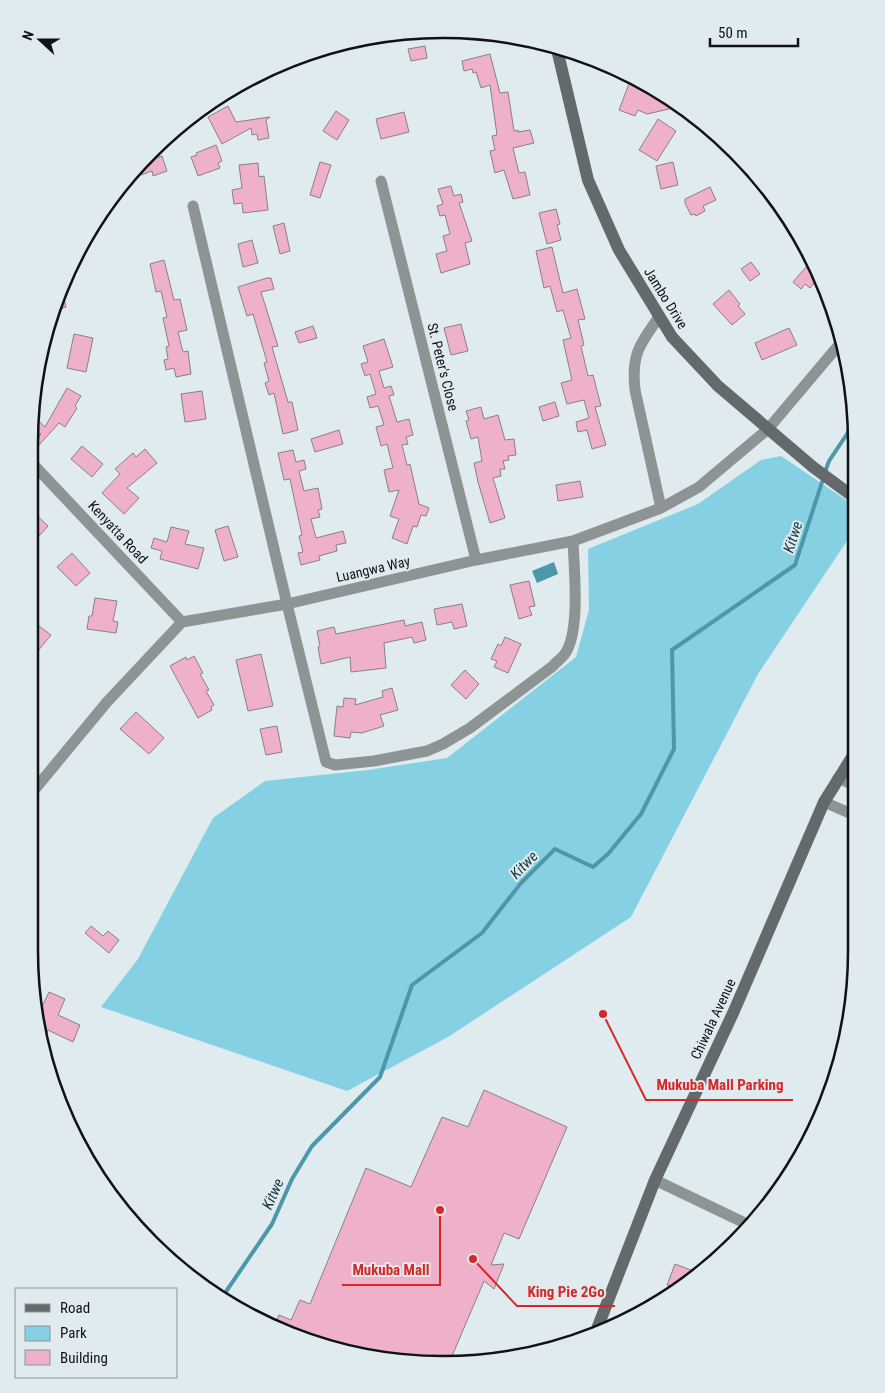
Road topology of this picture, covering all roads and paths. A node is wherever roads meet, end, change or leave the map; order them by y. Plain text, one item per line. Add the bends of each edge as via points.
1 (558, 54) edge
2 (381, 181) dead end
3 (193, 206) dead end
4 (659, 317) junction
5 (836, 348) edge
6 (768, 429) junction
7 (38, 469) edge
8 (848, 493) edge
9 (661, 508) junction
10 (573, 541) junction
11 (476, 560) junction
12 (287, 604) junction
13 (182, 622) junction
14 (848, 763) edge
15 (838, 778) junction
16 (848, 782) edge
17 (38, 785) edge
18 (824, 802) junction
19 (848, 812) edge
20 (655, 1180) junction
21 (743, 1222) edge
22 (598, 1324) edge

1 - 4 main road, Jambo Drive via 588,180 619,250
2 - 11 street, St. Peter's Close
3 - 12 street
4 - 6 main road, Jambo Drive via 693,361
4 - 9 street via 640,343 633,374
5 - 6 street, Luangwa Way
6 - 8 main road, Jambo Drive
6 - 9 street, Luangwa Way via 699,487
7 - 13 street, Kenyatta Road
9 - 10 street, Luangwa Way
10 - 11 street, Luangwa Way
10 - 12 street via 573,631 564,655 470,728 444,744 407,755 335,765 326,762
11 - 12 street, Luangwa Way
12 - 13 street, Luangwa Way
13 - 17 street via 107,702
14 - 15 main road, Chiwala Avenue
15 - 16 street
15 - 18 main road, Chiwala Avenue
18 - 19 street
18 - 20 main road, Chiwala Avenue via 734,1011
20 - 21 street
20 - 22 main road, Chiwala Avenue

